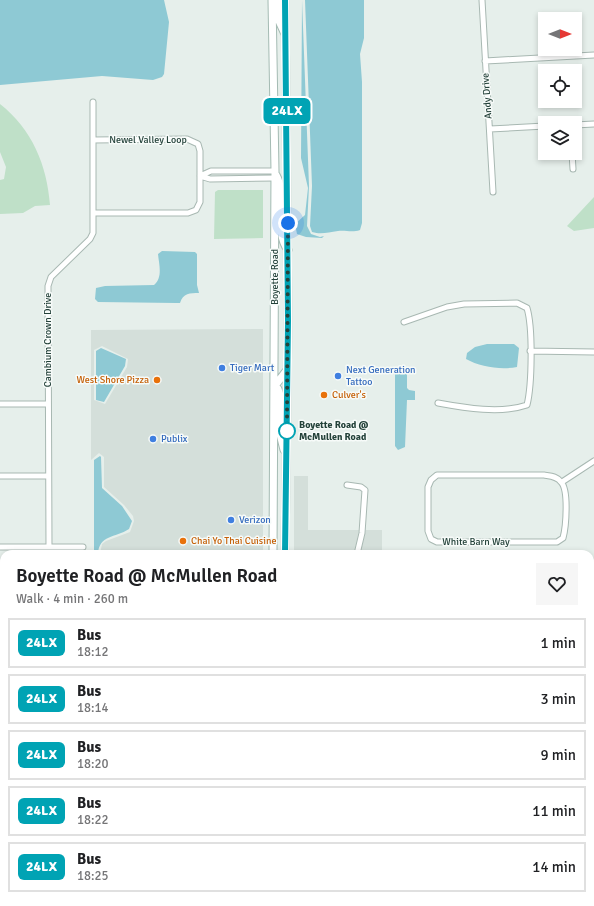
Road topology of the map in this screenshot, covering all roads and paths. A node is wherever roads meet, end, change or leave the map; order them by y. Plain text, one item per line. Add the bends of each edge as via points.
1 (272, 0) edge
2 (278, 0) edge
3 (285, 0) edge
4 (482, 0) edge
5 (286, 36) junction
6 (594, 55) edge
7 (485, 61) junction
8 (93, 102) dead end
9 (594, 124) edge
10 (582, 125) edge
11 (538, 126) edge
12 (490, 129) junction
13 (93, 140) junction
14 (572, 160) edge
15 (573, 169) dead end
16 (275, 174) junction
17 (200, 176) junction
18 (493, 192) dead end
19 (94, 213) junction
20 (288, 250) junction
21 (404, 322) dead end
22 (530, 351) junction
23 (594, 352) edge
24 (287, 369) junction
25 (274, 387) junction
26 (438, 403) dead end
27 (0, 404) edge
28 (48, 404) junction
29 (286, 455) junction
30 (594, 461) edge
31 (0, 476) edge
32 (48, 476) junction
33 (562, 482) junction
34 (347, 485) dead end
35 (0, 547) edge
36 (48, 547) junction
37 (83, 547) dead end
38 (272, 550) edge
39 (285, 550) edge
40 (358, 550) edge

1 - 16 main road, Boyette Road
2 - 5 main road via 280,21
3 - 5 main road, Boyette Road
4 - 7 street, Andy Drive
5 - 20 main road, Boyette Road
6 - 7 street
7 - 12 street, Andy Drive
8 - 13 street, Cambium Crown Drive
9 - 10 street
11 - 12 street
12 - 18 street, Andy Drive
13 - 17 street, Newel Valley Loop via 191,140 200,148
13 - 19 street, Cambium Crown Drive
14 - 15 street
16 - 17 street via 210,179
16 - 20 main road via 282,196 282,238
16 - 25 main road, Boyette Road
17 - 19 street, Newel Valley Loop via 200,202 193,212
19 - 28 street, Cambium Crown Drive via 92,236 51,277 49,283
20 - 24 main road, Boyette Road
21 - 22 street via 447,307 464,304 517,303 527,308 530,316
22 - 23 street
22 - 26 street via 530,394 527,405 517,409 470,409
24 - 25 main road
24 - 29 main road, Boyette Road
25 - 29 main road via 280,395 280,434
25 - 38 main road, Boyette Road
27 - 28 street
28 - 32 street, Cambium Crown Drive
29 - 39 main road, Boyette Road
30 - 33 street
31 - 32 street
32 - 36 street, Cambium Crown Drive
33 - 33 street, White Barn Way via 565,493 566,529 563,538 557,542 437,542 431,539 428,532 428,487 431,480 437,476 544,475 555,477
34 - 40 street via 365,490 362,533
35 - 36 street
36 - 37 street

